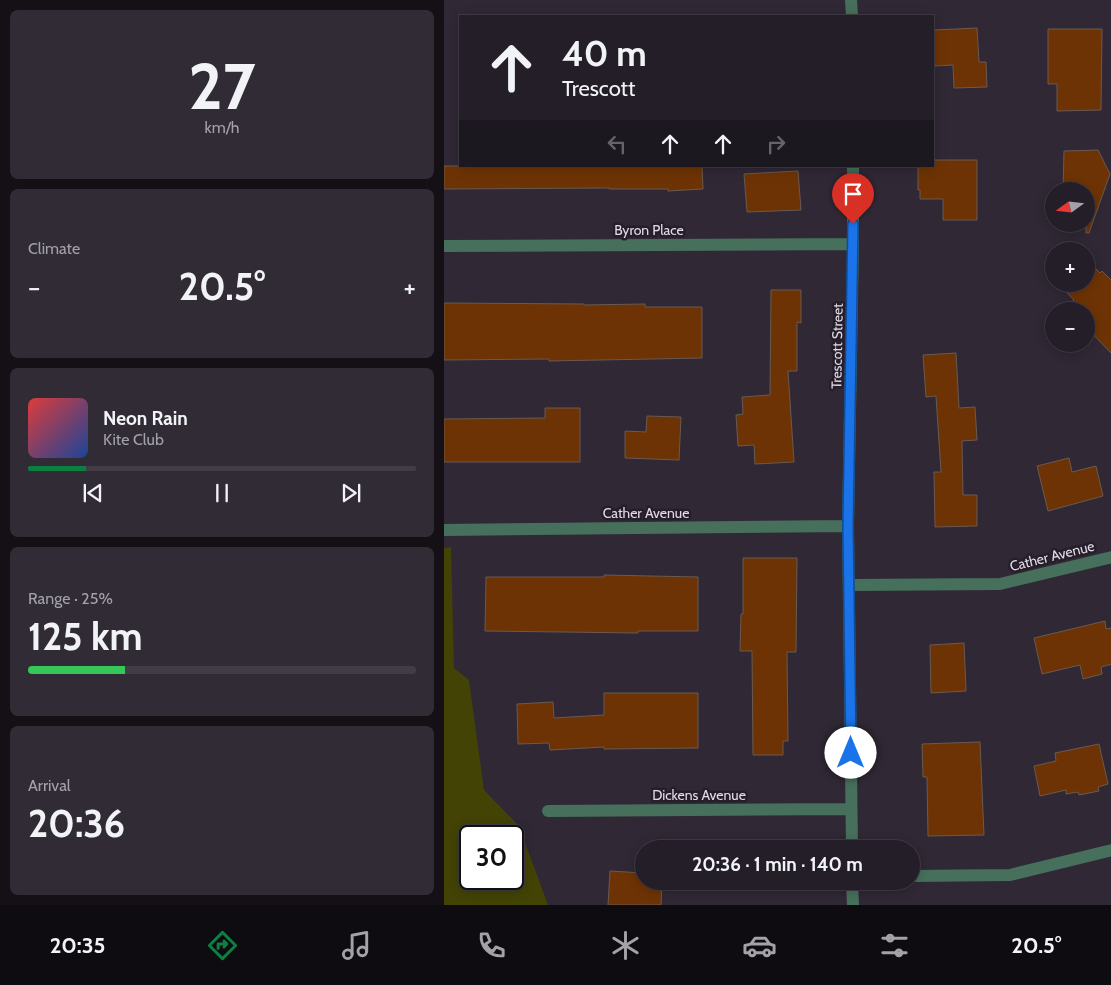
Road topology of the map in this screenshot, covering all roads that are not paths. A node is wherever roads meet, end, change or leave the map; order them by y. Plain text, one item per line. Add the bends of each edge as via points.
1 (851, 0) edge
2 (852, 15) edge
3 (853, 167) edge
4 (853, 244) junction
5 (444, 246) edge
6 (848, 526) junction
7 (444, 530) edge
8 (1111, 557) edge
9 (850, 585) junction
10 (851, 809) junction
11 (548, 811) dead end
12 (852, 840) edge
13 (1111, 850) edge
14 (920, 876) edge
15 (852, 890) edge
16 (852, 905) edge

1 - 2 street
3 - 4 street, Trescott Street
4 - 5 street, Byron Place
4 - 6 street, Trescott Street
6 - 7 street, Cather Avenue
6 - 9 street, Trescott Street
8 - 9 street, Cather Avenue via 1000,584
9 - 10 street
10 - 11 street, Dickens Avenue
10 - 12 street
13 - 14 street via 1010,875
15 - 16 street

